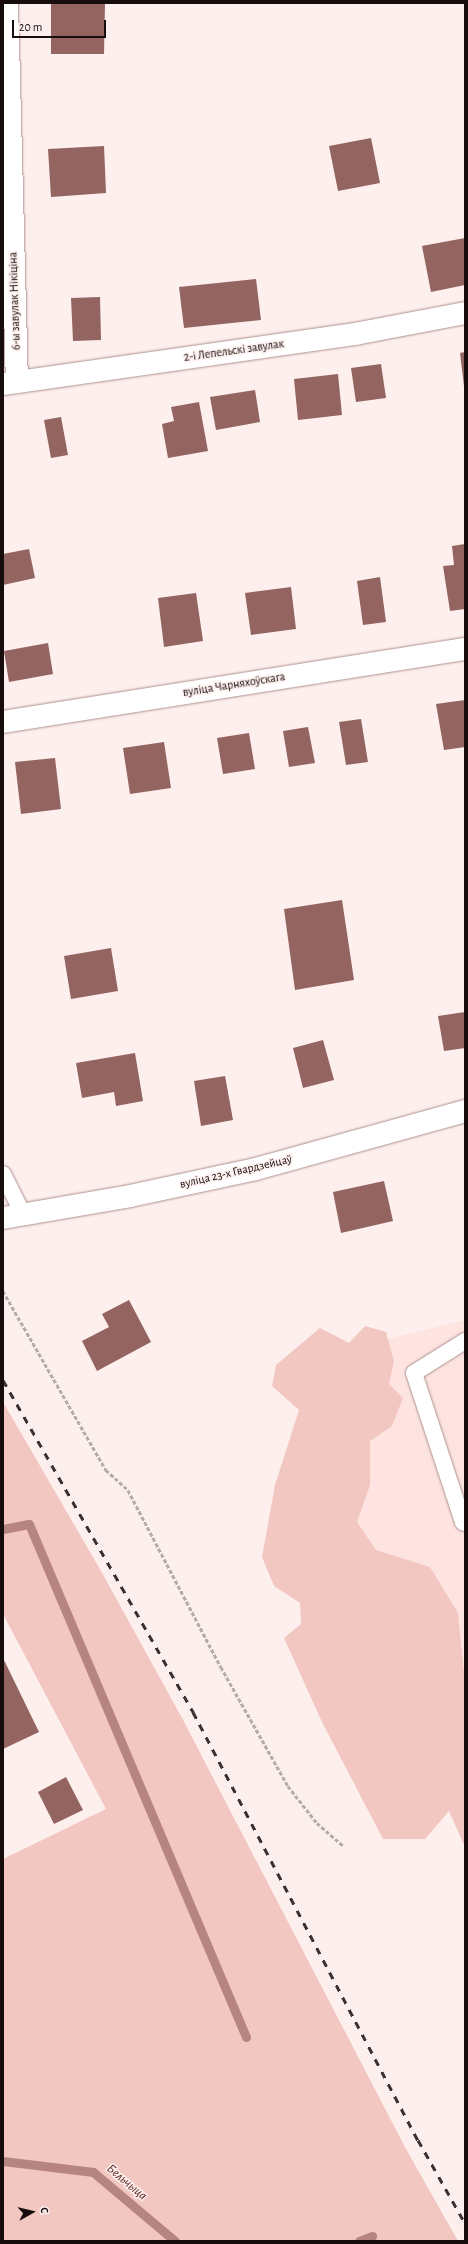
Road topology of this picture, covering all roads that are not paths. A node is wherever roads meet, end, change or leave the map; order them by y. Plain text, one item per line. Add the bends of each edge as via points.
1 (7, 3) edge
2 (465, 313) edge
3 (10, 383) edge
4 (465, 649) edge
5 (3, 722) edge
6 (465, 1111) edge
7 (3, 1174) edge
8 (13, 1216) edge
9 (465, 1341) edge
10 (465, 1523) edge

1 - 3 street, 6-ы завулак Нікіціна
2 - 3 street, 2-і Лепельскі завулак via 355,334
4 - 5 street, вуліца Чарняхоўскага
6 - 8 street, вуліца 23-х Гвардзейцаў via 256,1169 130,1196
7 - 8 lane
9 - 10 lane via 414,1373

